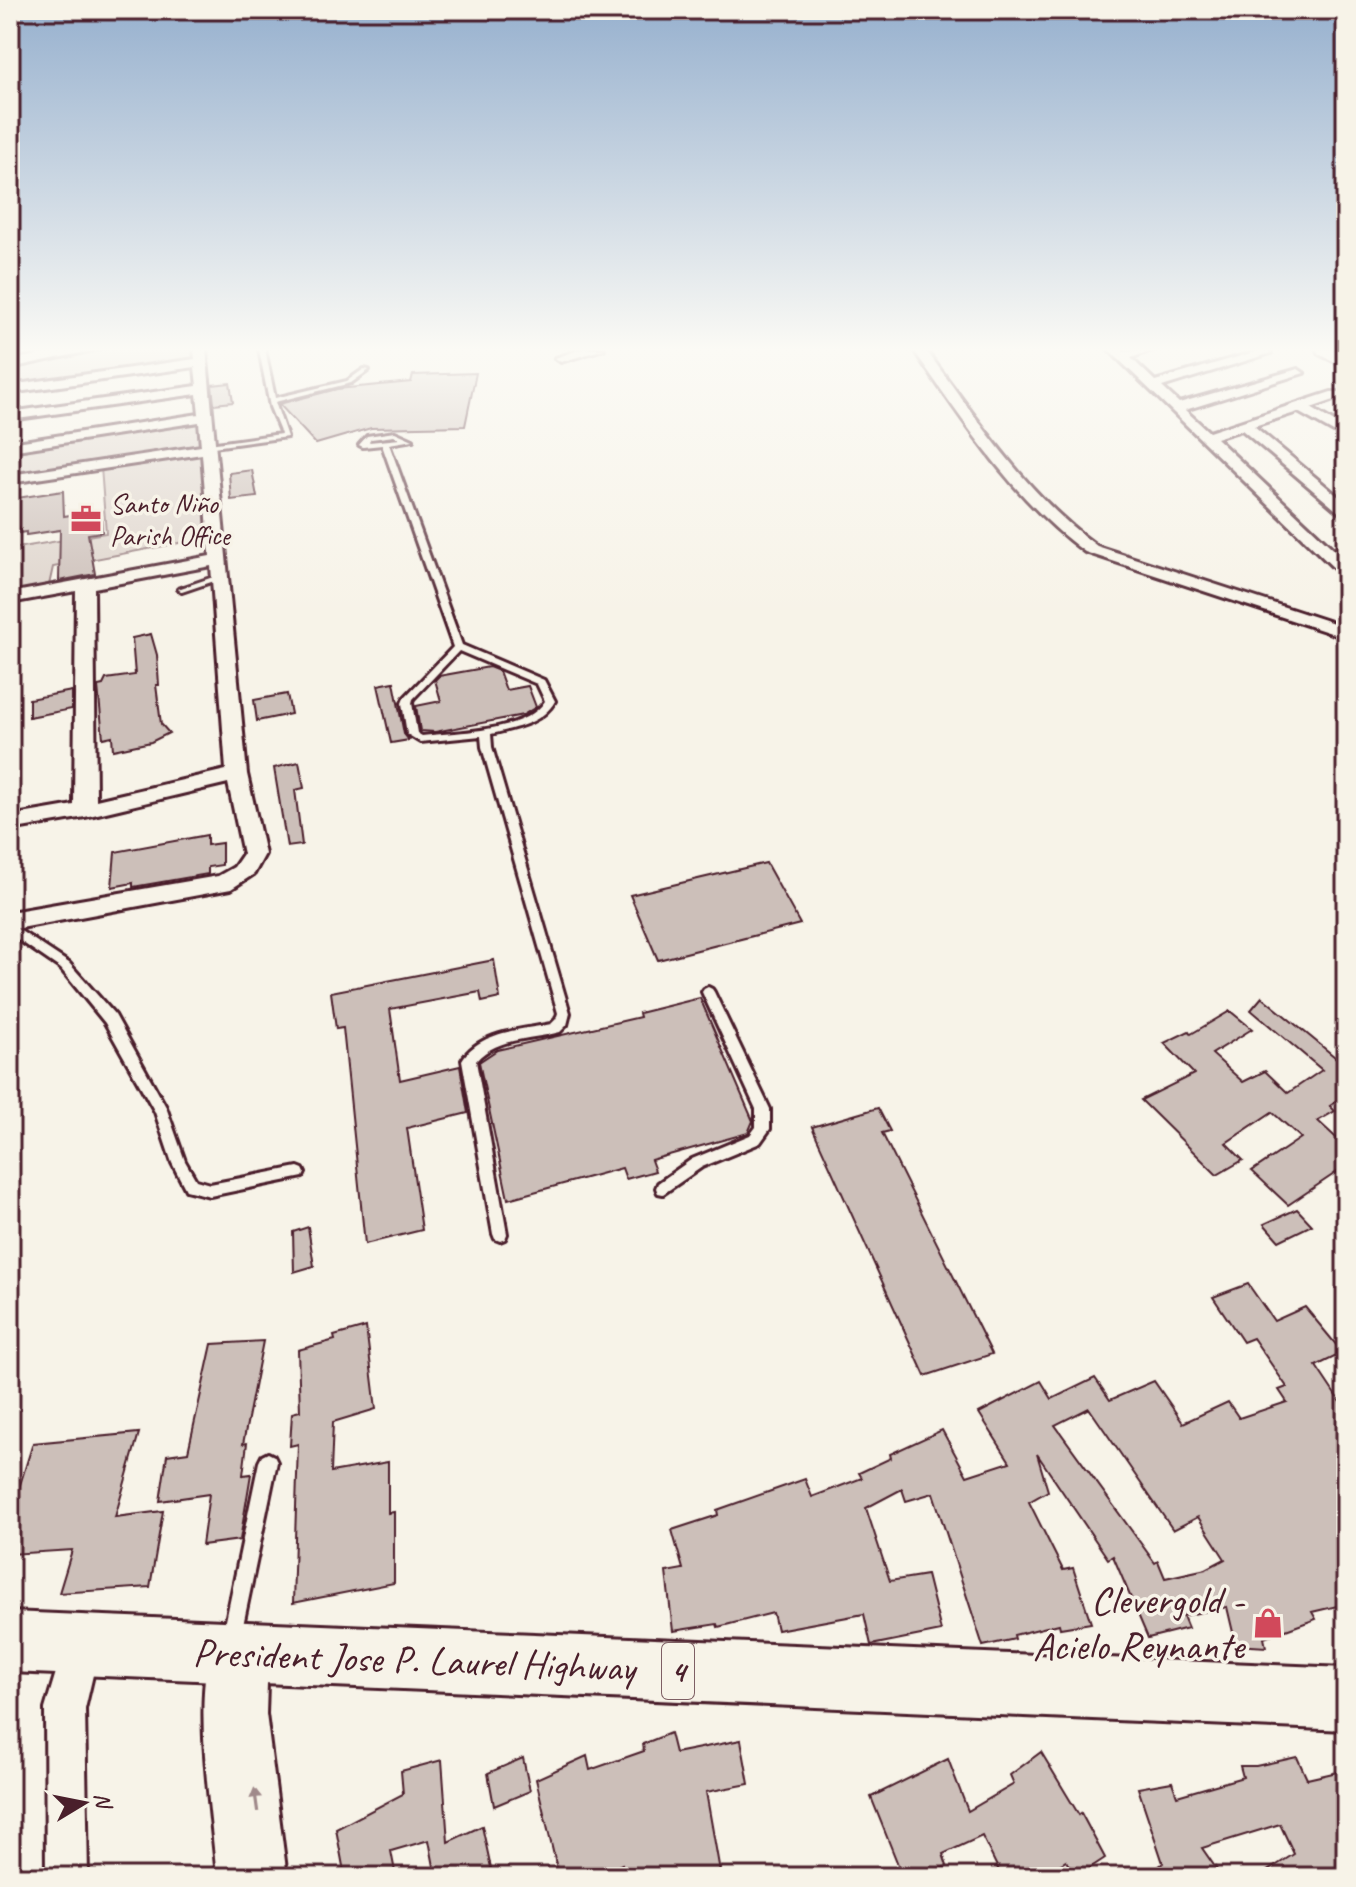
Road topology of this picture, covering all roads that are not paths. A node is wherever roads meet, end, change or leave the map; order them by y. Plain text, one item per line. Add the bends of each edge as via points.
1 (75, 437) edge
2 (208, 437) edge
3 (278, 437) edge
4 (371, 437) edge
5 (400, 437) edge
6 (986, 437) edge
7 (1206, 437) edge
8 (1259, 437) edge
9 (385, 444) junction
10 (10, 447) edge
11 (209, 447) junction
12 (10, 479) edge
13 (1346, 511) edge
14 (221, 568) junction
15 (1346, 570) edge
16 (85, 583) junction
17 (182, 589) dead end
18 (10, 598) edge
19 (1346, 633) edge
20 (458, 647) junction
21 (486, 732) junction
22 (237, 774) junction
23 (85, 810) junction
24 (10, 823) edge
25 (10, 921) edge
26 (10, 928) edge
27 (708, 992) dead end
28 (298, 1173) dead end
29 (663, 1188) dead end
30 (500, 1234) dead end
31 (268, 1462) dead end
32 (10, 1642) edge
33 (81, 1645) junction
34 (238, 1652) junction
35 (1346, 1699) edge
36 (67, 1877) edge
37 (238, 1877) edge
38 (266, 1877) edge

1 - 10 street
2 - 11 street
3 - 11 lane
4 - 9 lane via 364,446
5 - 9 lane via 409,440
6 - 19 street via 1066,534 1091,549
7 - 15 street
8 - 13 street
9 - 20 lane
11 - 12 street
11 - 14 street
14 - 16 street
14 - 17 lane
14 - 22 street
16 - 18 street
16 - 23 street
20 - 21 lane via 409,698 412,734 420,739
20 - 21 lane via 541,682 550,701 542,712
21 - 30 lane via 564,1013 555,1028 486,1045 469,1060
22 - 23 street
22 - 25 street via 254,854 240,876
23 - 24 street
26 - 28 lane via 65,966 110,1019 161,1111 191,1185 210,1190
27 - 29 lane via 763,1109 763,1129 755,1139 697,1163
31 - 34 lane via 239,1611
32 - 33 main road, President Jose P. Laurel Highway / 4
33 - 34 main road, President Jose P. Laurel Highway / 4
33 - 36 street via 65,1709
34 - 35 main road, President Jose P. Laurel Highway / 4
34 - 37 street via 223,1714
38 -> 34 street

